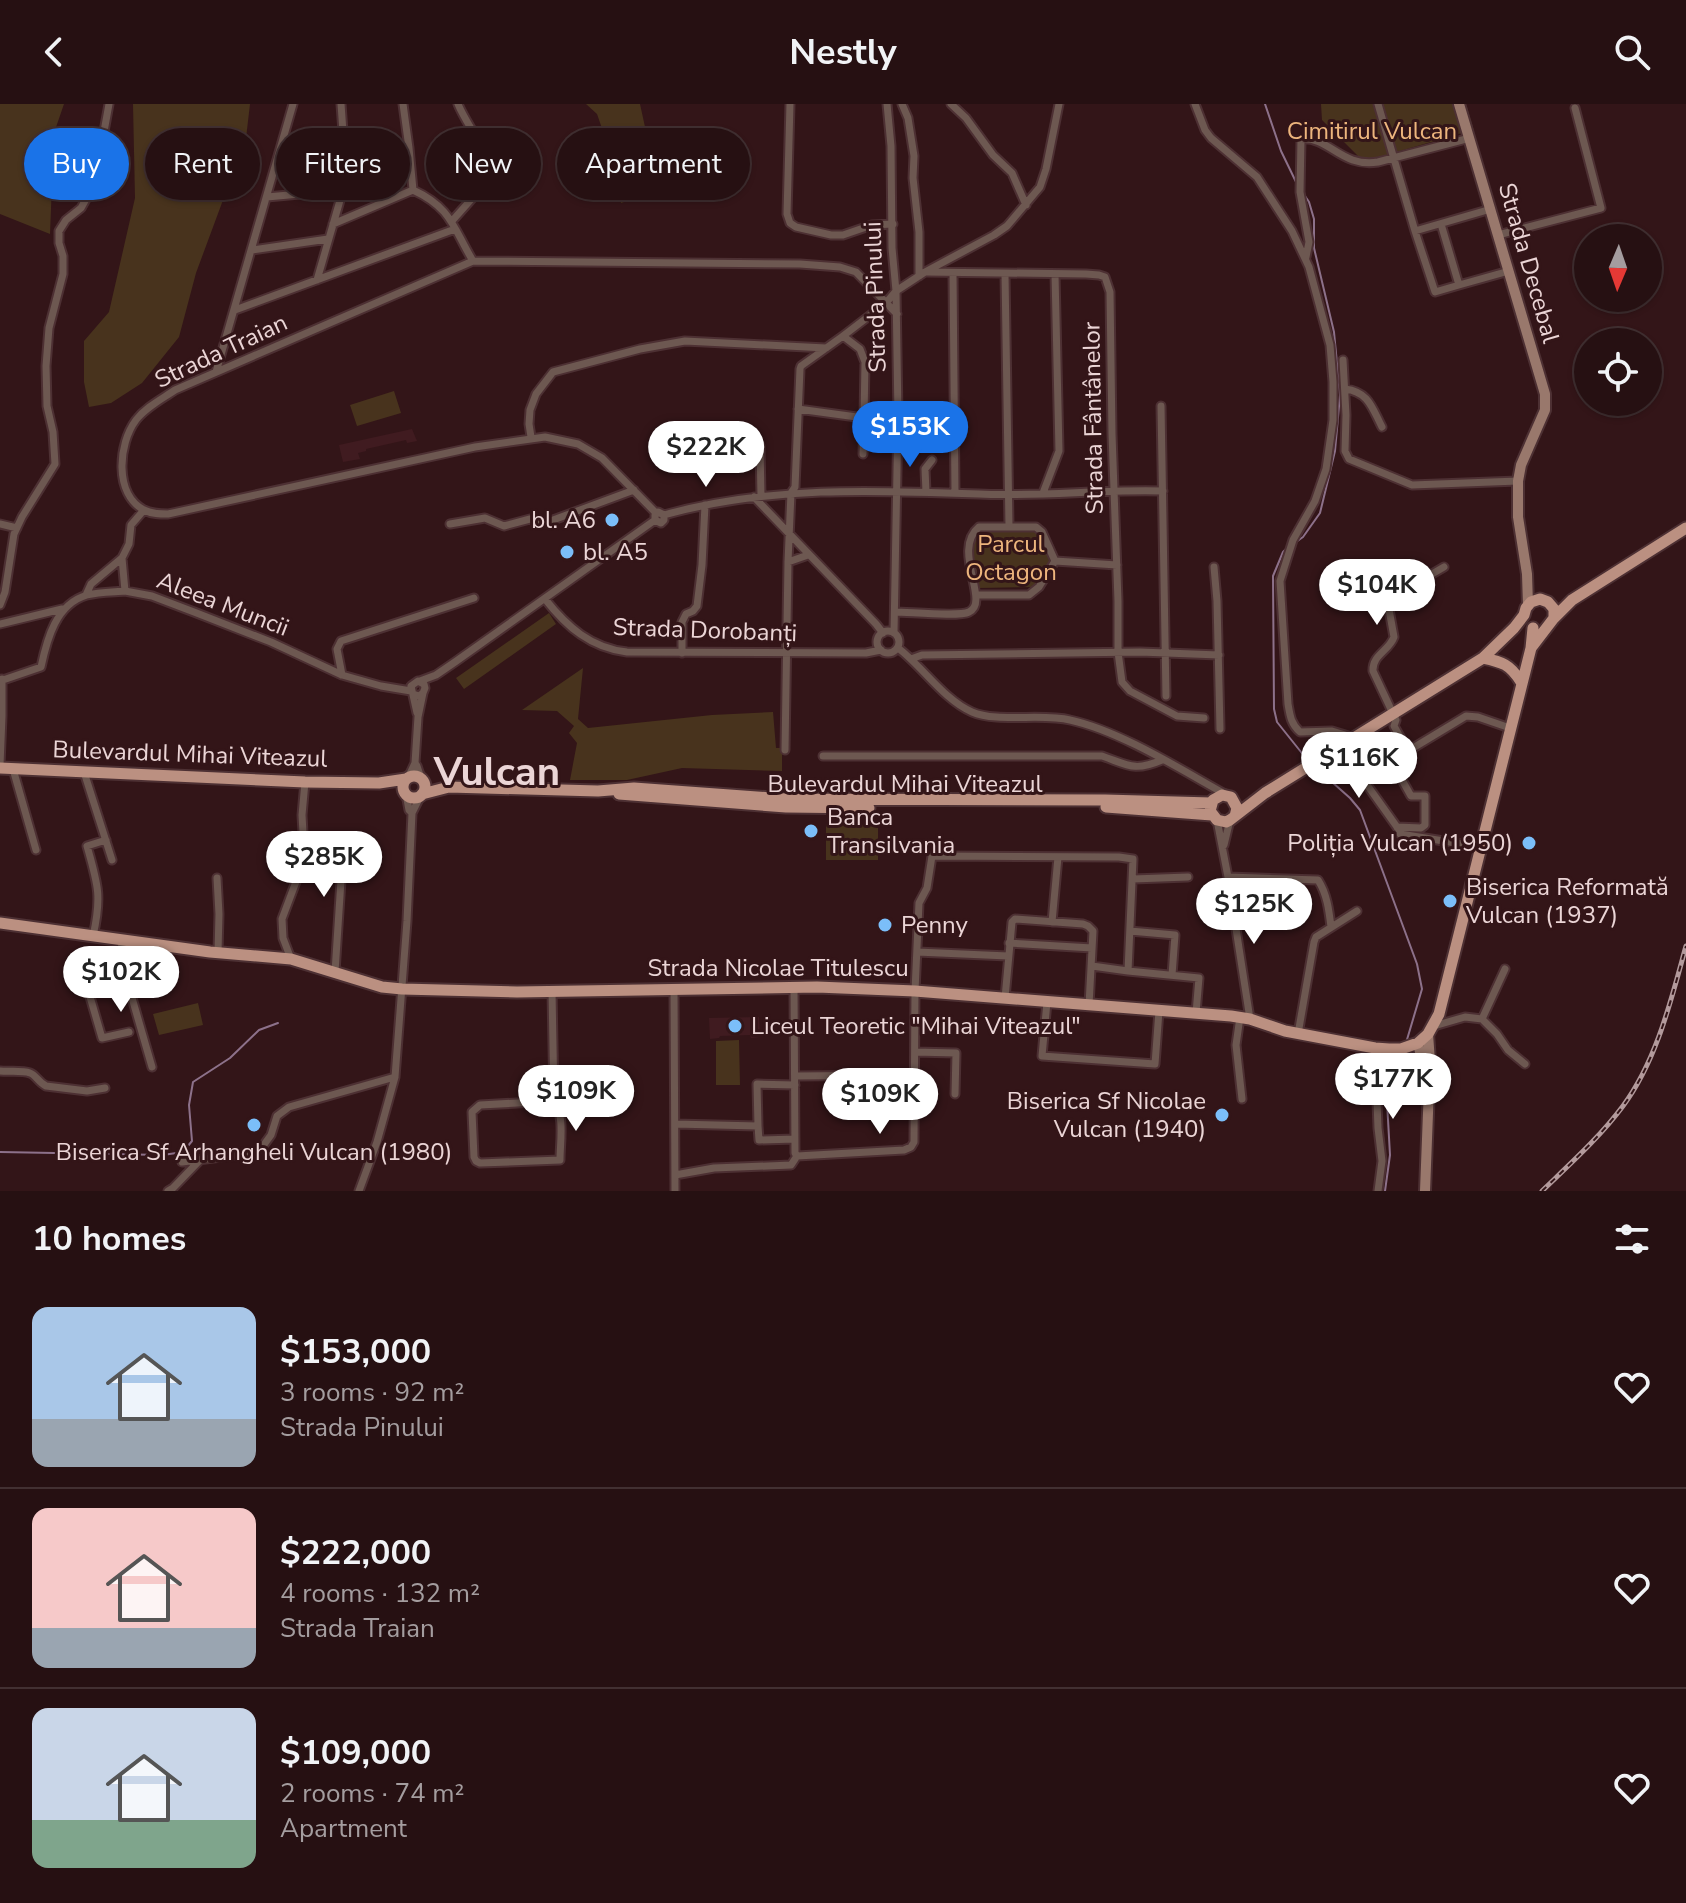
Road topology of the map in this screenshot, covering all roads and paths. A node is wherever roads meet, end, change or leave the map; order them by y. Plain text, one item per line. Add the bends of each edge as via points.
1 (109, 104) edge
2 (293, 104) edge
3 (341, 104) edge
4 (403, 104) edge
5 (458, 104) edge
6 (790, 104) edge
7 (887, 104) edge
8 (902, 104) edge
9 (951, 104) edge
10 (1059, 104) edge
11 (1195, 104) edge
12 (1378, 104) edge
13 (1459, 104) edge
14 (1575, 108) dead end
15 (286, 128) edge
16 (343, 128) edge
17 (406, 128) edge
18 (1470, 138) junction
19 (410, 158) edge
20 (1394, 158) junction
21 (276, 165) edge
22 (413, 190) junction
23 (276, 196) edge
24 (267, 197) junction
25 (340, 200) edge
26 (1026, 205) junction
27 (1491, 209) junction
28 (333, 224) junction
29 (893, 224) junction
30 (1441, 224) junction
31 (453, 225) junction
32 (1415, 231) junction
33 (1498, 235) junction
34 (328, 239) junction
35 (252, 250) junction
36 (1306, 257) junction
37 (473, 261) junction
38 (1509, 271) junction
39 (953, 273) junction
40 (922, 274) junction
41 (1005, 274) junction
42 (1055, 274) junction
43 (317, 280) junction
44 (1459, 285) junction
45 (896, 291) junction
46 (886, 303) junction
47 (235, 310) junction
48 (897, 314) junction
49 (843, 336) junction
50 (826, 348) junction
51 (1343, 360) dead end
52 (216, 372) junction
53 (1345, 389) junction
54 (1161, 406) dead end
55 (798, 409) junction
56 (864, 418) junction
57 (1382, 427) dead end
58 (531, 437) junction
59 (677, 438) dead end
60 (1338, 439) junction
61 (863, 454) dead end
62 (932, 460) dead end
63 (1518, 481) junction
64 (634, 490) junction
65 (897, 491) junction
66 (1163, 491) junction
67 (926, 492) junction
68 (955, 492) junction
69 (1114, 492) junction
70 (791, 493) junction
71 (1043, 493) junction
72 (1008, 494) junction
73 (758, 496) junction
74 (705, 505) junction
75 (144, 510) junction
76 (658, 516) junction
77 (0, 524) edge
78 (450, 524) dead end
79 (1009, 526) junction
80 (17, 528) junction
81 (1686, 528) edge
82 (789, 533) junction
83 (808, 555) junction
84 (122, 558) junction
85 (1055, 561) junction
86 (788, 562) junction
87 (1117, 565) junction
88 (1214, 567) dead end
89 (1444, 567) dead end
90 (1527, 574) junction
91 (125, 591) junction
92 (86, 595) junction
93 (977, 595) junction
94 (474, 598) dead end
95 (545, 599) junction
96 (1572, 600) junction
97 (1546, 602) junction
98 (0, 605) edge
99 (62, 609) junction
100 (1526, 610) junction
101 (895, 612) junction
102 (1551, 623) junction
103 (0, 624) edge
104 (1532, 628) junction
105 (883, 633) junction
106 (894, 633) junction
107 (1501, 642) junction
108 (898, 648) junction
109 (1531, 648) junction
110 (881, 650) junction
111 (1118, 652) junction
112 (682, 653) junction
113 (1166, 653) junction
114 (786, 654) junction
115 (1219, 655) junction
116 (1483, 658) junction
117 (911, 659) junction
118 (342, 675) junction
119 (436, 675) junction
120 (1, 679) edge
121 (1521, 682) junction
122 (414, 687) junction
123 (424, 692) junction
124 (1166, 696) dead end
125 (1393, 714) junction
126 (418, 717) junction
127 (1204, 718) dead end
128 (1510, 728) junction
129 (1220, 729) dead end
130 (1355, 738) junction
131 (1340, 747) junction
132 (785, 750) dead end
133 (1408, 751) junction
134 (823, 756) dead end
135 (1162, 760) junction
136 (415, 763) junction
137 (0, 767) edge
138 (13, 769) junction
139 (84, 772) junction
140 (407, 778) junction
141 (422, 779) junction
142 (305, 782) junction
143 (379, 783) junction
144 (1209, 785) junction
145 (449, 787) junction
146 (405, 793) junction
147 (1265, 793) junction
148 (421, 795) junction
149 (1229, 796) junction
150 (1214, 809) junction
151 (412, 813) junction
152 (1232, 818) junction
153 (1399, 831) junction
154 (351, 839) dead end
155 (106, 840) junction
156 (1481, 847) junction
157 (1223, 848) junction
158 (36, 850) dead end
159 (1058, 857) junction
160 (112, 860) dead end
161 (1188, 877) dead end
162 (1228, 877) junction
163 (217, 878) dead end
164 (1133, 879) junction
165 (1357, 911) dead end
166 (1052, 922) junction
167 (0, 923) edge
168 (1331, 927) junction
169 (1130, 931) junction
170 (93, 936) junction
171 (124, 940) junction
172 (1009, 943) junction
173 (1092, 948) junction
174 (218, 952) junction
175 (917, 952) junction
176 (119, 953) junction
177 (1008, 956) junction
178 (291, 959) junction
179 (1092, 966) junction
180 (1505, 969) dead end
181 (1128, 971) junction
182 (335, 972) junction
183 (1172, 975) junction
184 (794, 987) junction
185 (402, 989) junction
186 (674, 989) junction
187 (552, 991) junction
188 (915, 991) junction
189 (1005, 998) junction
190 (1047, 1002) junction
191 (1089, 1005) junction
192 (1159, 1011) junction
193 (1196, 1013) junction
194 (1245, 1018) junction
195 (1482, 1019) junction
196 (1431, 1030) junction
197 (129, 1032) dead end
198 (1298, 1034) junction
199 (1409, 1046) junction
200 (1375, 1048) junction
201 (915, 1052) junction
202 (1525, 1064) dead end
203 (152, 1067) dead end
204 (0, 1071) edge
205 (916, 1075) junction
206 (395, 1077) junction
207 (795, 1080) junction
208 (1428, 1086) junction
209 (105, 1088) dead end
210 (955, 1094) dead end
211 (1242, 1099) dead end
212 (554, 1101) junction
213 (675, 1124) junction
214 (758, 1126) junction
215 (795, 1139) junction
216 (797, 1156) junction
217 (200, 1160) junction
218 (182, 1162) dead end
219 (675, 1175) junction
220 (168, 1191) edge
221 (359, 1191) edge
222 (675, 1191) edge
223 (1378, 1191) edge
224 (1425, 1191) edge

1 - 80 street via 90,192 59,231 63,274 46,366 55,464
2 - 15 street
3 - 16 street
4 - 17 street
5 - 31 street via 490,178
6 - 29 street via 790,223 831,235
7 - 29 street, Strada Pinului
8 - 40 street via 914,156
9 - 26 street via 1012,173
10 - 26 street via 1046,169
11 - 36 street via 1211,138 1257,177
12 - 20 street
13 - 18 street, Strada Decebal
14 - 33 street via 1601,208
18 - 20 street
18 - 27 street, Strada Decebal
19 - 22 street
20 - 32 street
20 - 36 street via 1353,162 1315,140 1301,139
21 - 24 street
22 - 28 street
22 - 31 street via 443,209
23 - 24 street
24 - 35 street
25 - 28 street
26 - 40 street via 994,235
27 - 30 street
27 - 33 street, Strada Decebal
28 - 34 street
29 - 45 street, Strada Pinului
30 - 32 street
30 - 44 street
31 - 37 street
31 - 43 street
32 - 44 street via 1435,292
33 - 38 street, Strada Decebal
34 - 35 street
34 - 43 street
35 - 47 street
36 - 60 street via 1330,345
37 - 46 street, Strada Traian via 825,266 856,272
37 - 52 street, Strada Traian
38 - 44 street
38 - 63 street, Strada Decebal via 1545,394 1545,410
39 - 40 street, Strada Fântânelor
39 - 41 street, Strada Fântânelor
39 - 68 street
40 - 45 street
41 - 42 street, Strada Fântânelor
41 - 72 street
42 - 69 street, Strada Fântânelor via 1099,275 1108,284
42 - 71 street via 1059,451
43 - 47 street
45 - 46 street
45 - 48 street, Strada Pinului
46 - 48 street, Strada Traian
46 - 49 street
47 - 52 street
48 - 65 street, Strada Pinului
49 - 50 street
49 - 56 street via 860,349 865,362
50 - 55 street via 801,366
50 - 58 street via 685,341 553,372 530,410
51 - 53 street
52 - 75 street, Strada Traian via 157,401 129,433 122,457 125,484
53 - 57 street via 1361,393
53 - 60 street
54 - 66 street
55 - 56 street
55 - 70 street
56 - 61 street
58 - 64 street via 578,444 602,458
58 - 75 street via 178,512
59 - 73 street via 753,436 760,446
60 - 63 street via 1349,459 1412,485
60 - 130 street via 1292,544 1280,589 1294,727
62 - 67 street via 925,469
63 - 90 street, Strada Decebal
64 - 76 street
64 - 78 street via 545,523 530,519 504,526 485,518
65 - 67 street
65 - 70 street
65 - 101 street, Strada Pinului
66 - 69 street
66 - 113 street
67 - 68 street
68 - 72 street
69 - 71 street
69 - 87 street, Strada Fântânelor
70 - 73 street
70 - 82 street
71 - 72 street
72 - 79 street
73 - 74 street
73 - 82 street
74 - 76 street
74 - 112 street via 697,606 682,622
75 - 84 street, Aleea Muncii via 131,525
76 - 95 street
77 - 80 street
79 - 85 street via 1042,532
79 - 93 street via 979,527 973,533 968,559
80 - 98 street
81 - 96 main road
82 - 83 street
82 - 86 street
83 - 86 street
83 - 105 street
84 - 91 street, Aleea Muncii
84 - 92 street via 91,584
85 - 87 street
85 - 93 street via 1029,595
86 - 114 street
87 - 111 street, Strada Fântânelor
88 - 115 street
89 - 125 street via 1388,604 1394,637 1373,663 1373,671
90 - 97 street, Strada Decebal
90 - 100 street, Strada Decebal
91 - 92 street
91 - 118 street, Aleea Muncii via 166,601
92 - 99 street
93 - 101 street via 977,605 963,614
94 - 118 street via 341,641 337,649
95 - 112 street, Strada Dorobanți via 579,634 609,650
95 - 119 street
96 - 97 main road
96 - 102 main road
97 - 100 main road
97 - 102 main road via 1555,613
99 - 103 street
99 - 120 street via 41,667
100 - 104 main road
100 - 107 main road
101 - 106 street, Strada Pinului
102 - 104 main road
102 - 109 main road
104 - 107 main road
104 - 109 main road
105 - 106 street
105 - 110 street via 878,641
106 - 108 street
107 - 116 main road
108 - 110 street via 890,653
108 - 117 street
109 - 121 main road
110 - 114 street, Strada Dorobanți
111 - 113 street
111 - 117 street
111 - 127 street, Strada Fântânelor via 1125,687 1169,712
112 - 114 street, Strada Dorobanți
113 - 115 street
113 - 124 street
114 - 132 street
115 - 129 street
116 - 121 main road via 1508,666
116 - 125 main road
117 - 135 street via 971,712 1073,720
118 - 122 street, Aleea Muncii via 381,686
119 - 122 street
119 - 123 street
120 - 137 street
121 - 128 main road
122 - 123 street via 419,696
122 - 123 street via 424,684
122 - 126 street
123 - 126 street
125 - 130 main road
125 - 133 street
126 - 136 street
128 - 133 street via 1466,716
128 - 156 main road
130 - 131 main road
131 - 147 main road
131 - 153 street
133 - 153 street via 1392,762 1411,796 1425,796 1425,825
134 - 135 street, Bulevardul Mihai Viteazul via 1102,756 1126,767 1147,767
135 - 144 street
136 - 140 street
136 - 141 street
137 - 138 main road, Bulevardul Mihai Viteazul
138 - 139 main road, Bulevardul Mihai Viteazul
138 - 158 street
139 - 142 main road, Bulevardul Mihai Viteazul
139 - 155 street
140 - 141 main road
140 - 143 main road, Bulevardul Mihai Viteazul
140 - 146 main road
141 - 145 main road, Bulevardul Mihai Viteazul
141 - 148 main road
142 - 143 main road, Bulevardul Mihai Viteazul
142 - 178 street via 303,863 282,919
143 - 146 main road, Bulevardul Mihai Viteazul
144 - 149 street
144 - 150 street
145 - 148 main road, Bulevardul Mihai Viteazul
145 - 150 main road, Bulevardul Mihai Viteazul via 598,791 786,807
146 - 148 main road
146 - 151 street
147 - 149 main road
147 - 152 main road
148 - 151 street
149 - 150 main road via 1218,796
149 - 152 main road via 1237,808
150 - 152 main road via 1226,822
150 - 157 street
151 - 185 street
152 - 157 street
153 - 156 street
154 - 182 street via 343,850
155 - 160 street
155 - 170 street via 87,846 98,886
156 - 196 main road via 1442,1006
157 - 162 street
159 - 164 street via 1133,859
159 - 166 street
159 - 175 street via 932,856 919,903
161 - 164 street
162 - 168 street via 1318,880
162 - 194 street
163 - 174 street
164 - 169 street
165 - 168 street
166 - 172 street via 1015,919
166 - 173 street via 1088,926 1093,931
167 - 170 main road, Strada Nicolae Titulescu
168 - 198 street via 1314,942
169 - 181 street
169 - 183 street via 1175,935
170 - 171 main road, Strada Nicolae Titulescu
171 - 174 main road, Strada Nicolae Titulescu
171 - 176 street
172 - 173 street
172 - 177 street
173 - 179 street
174 - 178 main road, Strada Nicolae Titulescu
175 - 177 street
175 - 188 street
176 - 197 street via 84,976 102,1038
176 - 203 street
177 - 189 street
178 - 182 main road, Strada Nicolae Titulescu
179 - 181 street
179 - 191 street
180 - 195 street
181 - 183 street
182 - 185 main road, Strada Nicolae Titulescu
183 - 193 street via 1199,978
184 - 186 main road, Strada Nicolae Titulescu
184 - 188 main road, Strada Nicolae Titulescu
184 - 207 street
185 - 187 main road, Strada Nicolae Titulescu
185 - 206 street
186 - 187 main road, Strada Nicolae Titulescu
186 - 213 street
187 - 212 street
188 - 189 main road, Strada Nicolae Titulescu
188 - 201 street
189 - 190 main road, Strada Nicolae Titulescu
190 - 191 main road, Strada Nicolae Titulescu
190 - 192 street via 1042,1056 1155,1064
191 - 192 main road, Strada Nicolae Titulescu
192 - 193 main road, Strada Nicolae Titulescu
193 - 194 main road, Strada Nicolae Titulescu
194 - 198 main road, Strada Nicolae Titulescu
194 - 211 street via 1236,1045
195 - 196 street via 1465,1017
195 - 202 street
196 - 199 main road
196 - 208 street
198 - 200 main road, Strada Nicolae Titulescu
199 - 200 main road, Strada Nicolae Titulescu
199 - 208 street
200 - 223 street via 1382,1161
201 - 205 street
201 - 210 street via 956,1053
204 - 209 street via 29,1072 46,1086
205 - 207 street
205 - 216 street via 911,1147
206 - 217 street via 289,1107 277,1116 263,1146 252,1153
206 - 221 street
207 - 214 street via 757,1084
207 - 215 street
208 - 224 street
212 - 212 street via 480,1105 472,1112 476,1161 560,1160 559,1108
213 - 214 street
213 - 219 street
214 - 215 street via 759,1140
215 - 216 street
216 - 219 street via 791,1165
217 - 218 street
217 - 220 street
219 - 222 street

